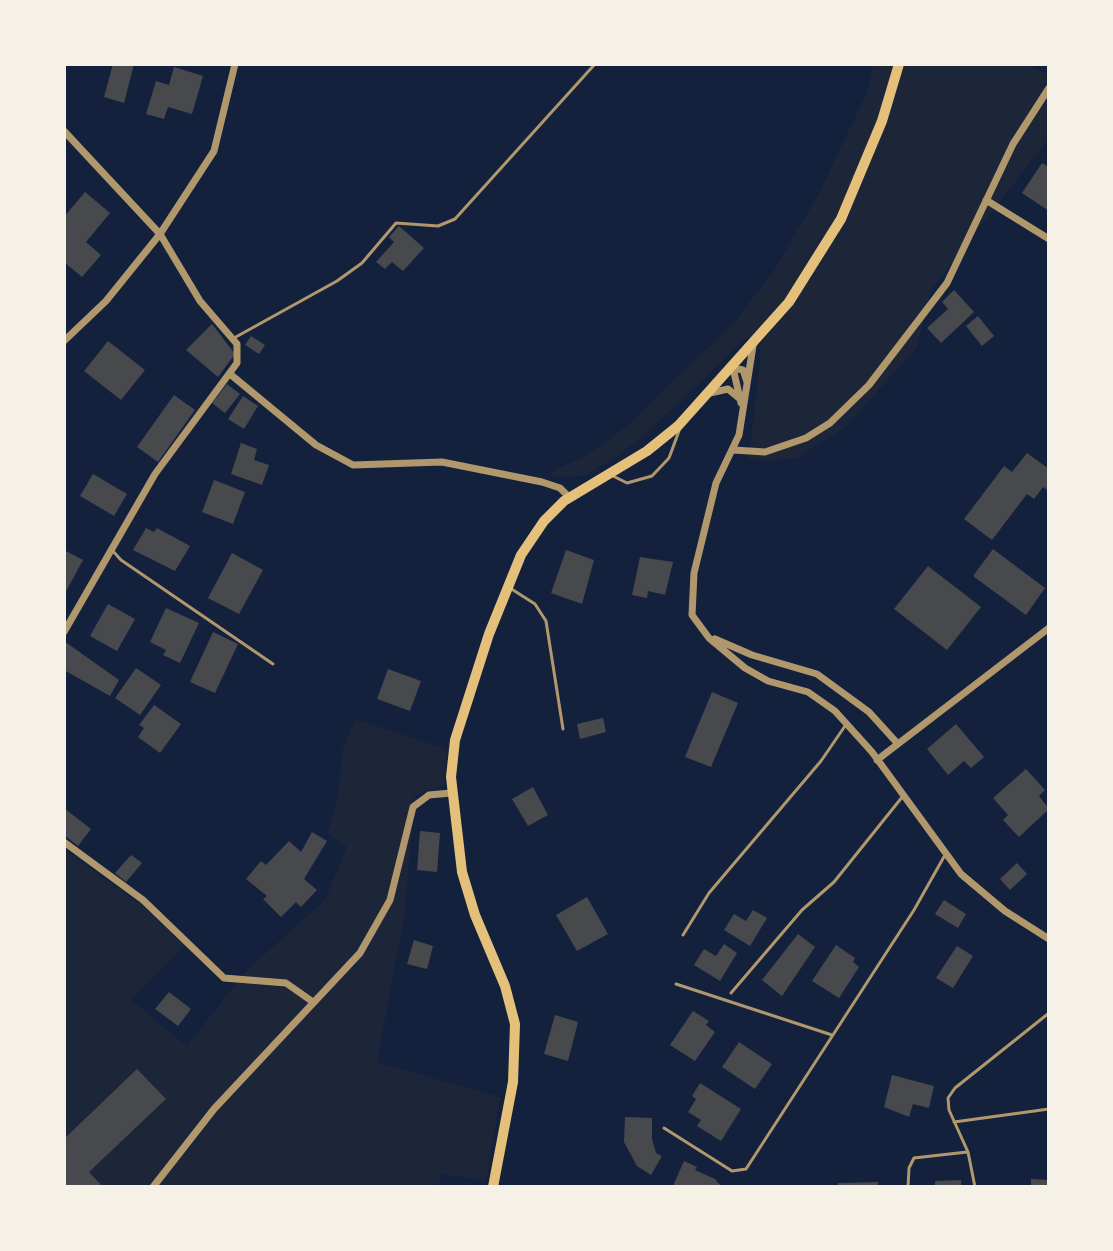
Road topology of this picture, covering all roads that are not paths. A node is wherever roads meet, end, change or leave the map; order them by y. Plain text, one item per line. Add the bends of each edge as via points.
1 (235, 64) edge
2 (595, 64) edge
3 (899, 64) edge
4 (1049, 88) edge
5 (64, 131) edge
6 (986, 200) junction
7 (160, 234) junction
8 (1049, 239) edge
9 (233, 339) junction
10 (64, 341) edge
11 (754, 344) junction
12 (733, 368) junction
13 (230, 374) junction
14 (747, 392) junction
15 (710, 393) junction
16 (741, 403) junction
17 (741, 415) junction
18 (685, 419) junction
19 (734, 450) junction
20 (611, 472) junction
21 (570, 498) junction
22 (109, 548) junction
23 (507, 586) junction
24 (698, 625) junction
25 (1048, 631) edge
26 (64, 632) edge
27 (273, 664) dead end
28 (847, 723) junction
29 (563, 729) dead end
30 (898, 744) junction
31 (877, 760) junction
32 (451, 793) junction
33 (903, 796) junction
34 (64, 842) edge
35 (945, 855) junction
36 (683, 935) dead end
37 (1049, 939) edge
38 (676, 984) dead end
39 (731, 993) dead end
40 (313, 1002) junction
41 (1049, 1013) edge
42 (833, 1035) junction
43 (1049, 1109) edge
44 (954, 1122) junction
45 (664, 1128) dead end
46 (968, 1152) junction
47 (153, 1187) edge
48 (493, 1187) edge
49 (908, 1187) edge
50 (975, 1187) edge

1 - 7 street via 214,151
2 - 9 lane via 455,219 438,226 396,223 362,263 337,281
3 - 11 main road via 882,121 841,219 789,302
4 - 6 street
5 - 7 street
6 - 8 street
6 - 19 street via 945,287 858,397 824,428 794,444 760,453
7 - 9 street via 200,301
7 - 10 street via 106,301
9 - 13 street via 239,357
11 - 12 main road
11 - 14 street
12 - 14 street via 743,370
12 - 15 main road
12 - 16 street
13 - 21 street via 316,445 353,465 442,462 542,482
13 - 22 street via 166,458
14 - 17 street
15 - 16 street via 730,390
15 - 18 main road
16 - 17 street
17 - 19 street
18 - 20 main road
18 - 20 lane via 672,453 652,476 623,482
19 - 24 street via 716,483 694,573 690,607
20 - 21 main road
21 - 23 main road via 532,537
22 - 26 street
22 - 27 lane
23 - 29 lane via 529,598 546,621
23 - 32 main road via 455,740
24 - 28 street via 745,668 817,697
24 - 30 street via 728,646 817,674 869,712
25 - 30 street
28 - 31 street
28 - 36 lane via 709,893
30 - 31 street
31 - 33 street
32 - 40 street via 429,795 413,807 396,882 377,928
32 - 48 main road via 467,890 515,1024 513,1082
33 - 35 street
33 - 39 lane via 834,882 802,910
34 - 40 street via 158,913 224,978 286,983
35 - 37 street via 981,892
35 - 42 lane
38 - 42 lane
40 - 47 street via 214,1109
41 - 44 lane via 953,1090 947,1103
42 - 45 lane via 744,1171 732,1171
43 - 44 lane
44 - 46 lane
46 - 49 lane via 914,1158
46 - 50 lane

